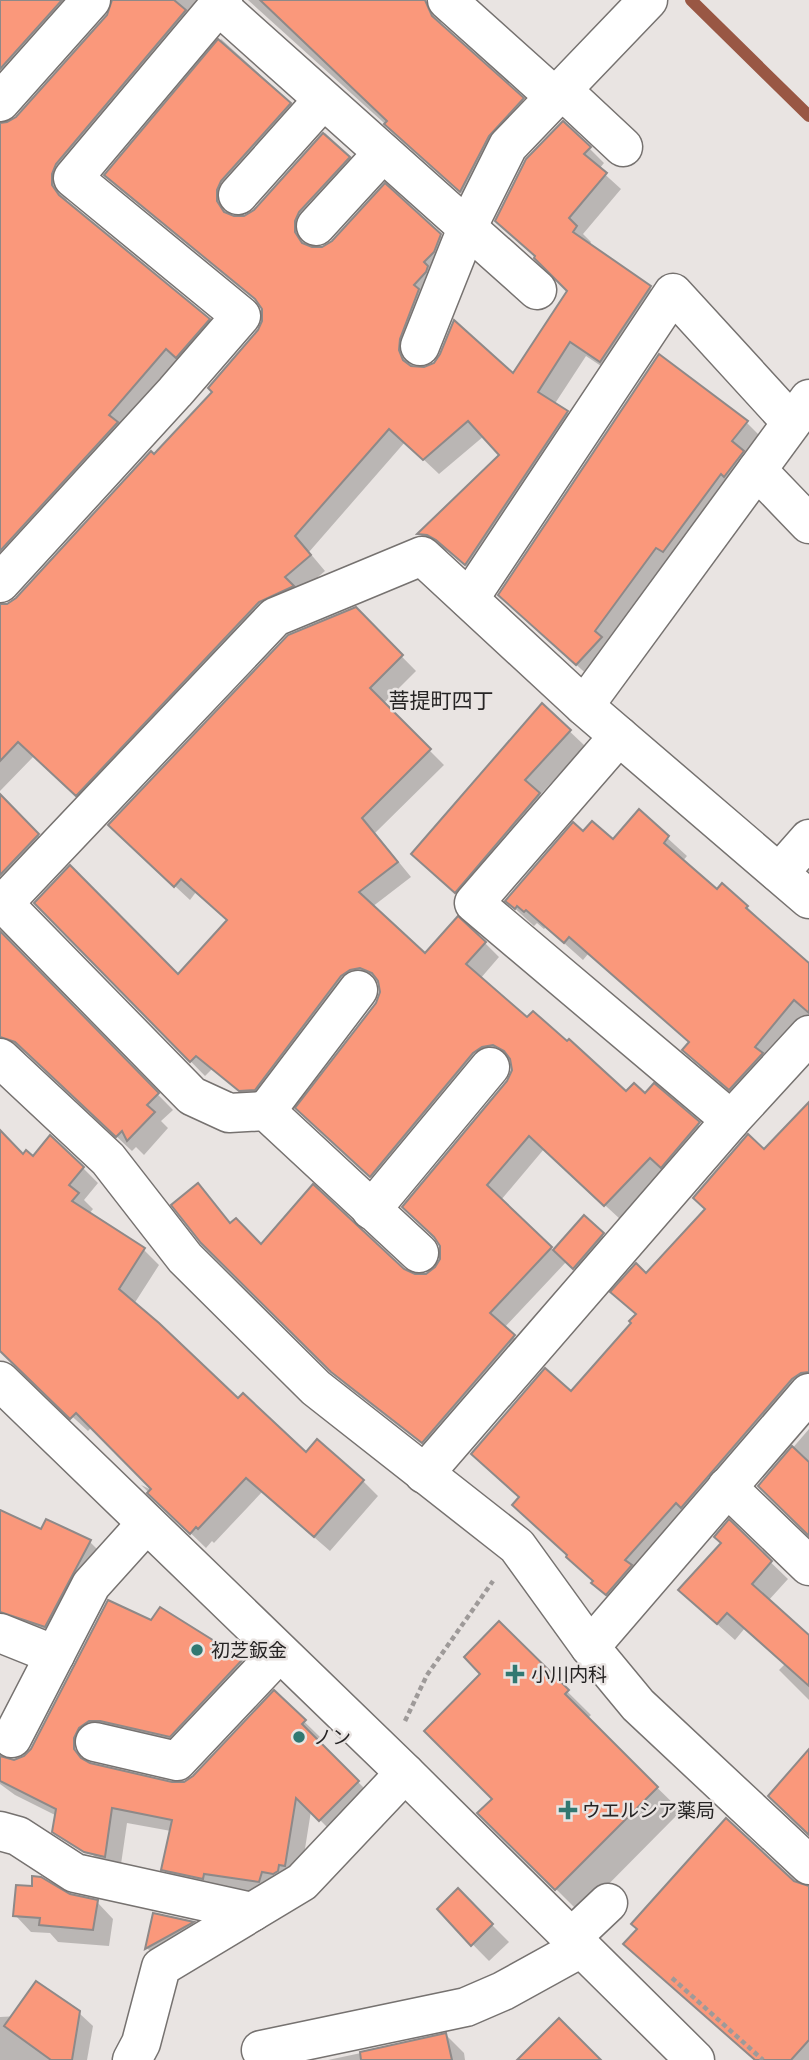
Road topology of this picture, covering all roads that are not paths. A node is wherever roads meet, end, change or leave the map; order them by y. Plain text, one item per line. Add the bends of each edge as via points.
1 (91, 0) edge
2 (447, 0) edge
3 (648, 0) edge
4 (220, 3) edge
5 (558, 93) junction
6 (323, 100) junction
7 (0, 102) edge
8 (623, 147) dead end
9 (383, 153) junction
10 (237, 195) dead end
11 (316, 226) dead end
12 (467, 228) junction
13 (537, 289) dead end
14 (420, 346) dead end
15 (800, 411) edge
16 (757, 470) junction
17 (809, 524) edge
18 (0, 583) edge
19 (469, 599) junction
20 (584, 706) junction
21 (619, 736) junction
22 (809, 839) edge
23 (779, 873) junction
24 (809, 898) edge
25 (2, 905) edge
26 (358, 990) dead end
27 (809, 1035) edge
28 (0, 1058) edge
29 (490, 1067) dead end
30 (266, 1111) junction
31 (731, 1120) junction
32 (371, 1210) junction
33 (419, 1254) dead end
34 (0, 1381) edge
35 (806, 1402) edge
36 (424, 1474) junction
37 (727, 1487) junction
38 (146, 1524) junction
39 (809, 1566) edge
40 (0, 1633) edge
41 (590, 1647) junction
42 (279, 1653) junction
43 (55, 1655) junction
44 (12, 1738) dead end
45 (95, 1742) dead end
46 (396, 1765) junction
47 (0, 1831) edge
48 (809, 1865) edge
49 (608, 1903) dead end
50 (253, 1912) junction
51 (576, 1943) junction
52 (261, 2050) dead end
53 (132, 2060) edge
54 (695, 2060) edge

1 - 7 street
2 - 5 street
3 - 5 street
4 - 6 street
4 - 18 street via 73,178 241,316
5 - 8 street
5 - 12 street via 508,146
6 - 9 street
6 - 10 street
9 - 11 street
9 - 12 street
12 - 13 street
12 - 14 street
15 - 16 street
15 - 19 street via 673,293
16 - 17 street
16 - 20 street
19 - 20 street
19 - 25 street via 422,556 275,617
20 - 21 street
21 - 23 street
21 - 31 street via 474,903
22 - 23 street
23 - 24 street
25 - 30 street via 192,1096 229,1113
26 - 30 street
27 - 31 street
28 - 36 street via 108,1159 185,1258 316,1388
29 - 32 street
30 - 32 street
31 - 36 street
32 - 33 street
34 - 38 street
35 - 37 street
36 - 41 street via 517,1546
37 - 39 street
37 - 41 street
38 - 42 street
38 - 43 street via 90,1584
40 - 43 street
41 - 48 street via 714,1795
42 - 45 street via 177,1761
42 - 46 street
43 - 44 street
46 - 50 street via 302,1882
46 - 51 street
47 - 50 street via 18,1836 75,1873
49 - 51 street
50 - 53 street via 161,1966 141,2043
51 - 52 street via 503,1990 466,2007
51 - 54 street

